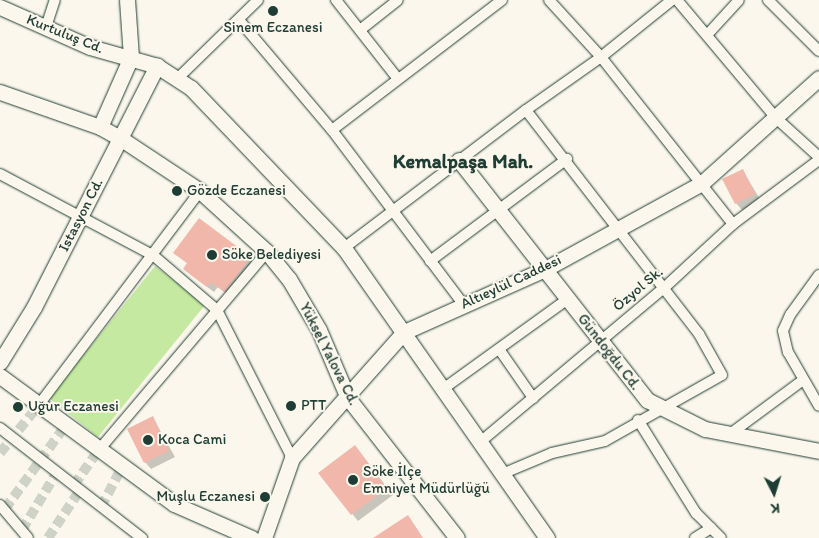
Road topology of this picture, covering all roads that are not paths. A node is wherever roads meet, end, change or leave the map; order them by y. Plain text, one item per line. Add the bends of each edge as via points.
1 (55, 0) edge
2 (127, 0) edge
3 (336, 0) edge
4 (398, 0) edge
5 (502, 0) edge
6 (549, 0) edge
7 (672, 0) edge
8 (677, 0) edge
9 (739, 0) edge
10 (768, 0) edge
11 (256, 1) edge
12 (0, 6) edge
13 (239, 20) junction
14 (46, 27) junction
15 (360, 30) junction
16 (707, 35) junction
17 (819, 51) edge
18 (131, 57) junction
19 (601, 57) junction
20 (157, 66) junction
21 (819, 78) edge
22 (177, 79) junction
23 (398, 80) junction
24 (0, 92) edge
25 (526, 110) junction
26 (776, 118) junction
27 (100, 127) junction
28 (332, 130) junction
29 (120, 138) junction
30 (819, 158) edge
31 (567, 159) junction
32 (460, 160) junction
33 (0, 174) edge
34 (702, 183) junction
35 (200, 191) junction
36 (498, 208) junction
37 (392, 211) junction
38 (80, 217) junction
39 (733, 224) junction
40 (617, 230) junction
41 (344, 248) junction
42 (268, 252) junction
43 (154, 256) junction
44 (430, 261) junction
45 (545, 269) junction
46 (819, 276) edge
47 (664, 288) junction
48 (568, 299) junction
49 (464, 304) junction
50 (217, 310) junction
51 (404, 332) junction
52 (599, 341) junction
53 (499, 349) junction
54 (0, 362) edge
55 (0, 376) edge
56 (804, 380) junction
57 (443, 389) junction
58 (348, 398) junction
59 (533, 398) junction
60 (38, 406) junction
61 (819, 406) edge
62 (660, 407) junction
63 (638, 420) junction
64 (0, 428) edge
65 (730, 434) junction
66 (479, 443) junction
67 (98, 451) junction
68 (819, 451) edge
69 (292, 458) junction
70 (502, 474) junction
71 (0, 505) edge
72 (711, 528) junction
73 (23, 535) edge
74 (142, 538) edge
75 (252, 538) edge
76 (264, 538) edge
77 (457, 538) edge
78 (547, 538) edge
79 (696, 538) edge
80 (721, 538) edge

1 - 14 street
2 - 18 main road
3 - 15 street
4 - 15 street
5 - 23 street
6 - 19 street
7 - 19 street
8 - 16 street
9 - 16 street
10 - 17 street
11 - 13 street
12 - 14 main road, Kurtuluş Cd.
13 - 22 street
13 - 28 street
14 - 18 main road, Kurtuluş Cd. via 90,47
15 - 23 street
16 - 26 street
18 - 20 main road, Kurtuluş Cd.
18 - 27 main road
19 - 25 street
19 - 34 street
20 - 22 main road, Kurtuluş Cd.
20 - 29 main road, Istasyon Cd.
21 - 26 main road, Altıeylül Caddesi
22 - 41 main road, Kurtuluş Cd. via 191,88 253,150
23 - 28 street
24 - 27 main road, Yüksel Yalova Cd.
25 - 31 street
25 - 32 street
26 - 30 street
26 - 34 main road, Altıeylül Caddesi
27 - 29 main road, Yüksel Yalova Cd.
28 - 37 street
29 - 35 main road, Yüksel Yalova Cd.
29 - 38 main road, Istasyon Cd.
30 - 39 street, Özyol Sk.
31 - 36 street
31 - 40 street
32 - 36 main road, Gündoğdu Cd.
32 - 37 street
33 - 38 street
34 - 39 street
34 - 40 main road, Altıeylül Caddesi
35 - 42 main road, Yüksel Yalova Cd.
35 - 43 street
36 - 44 street
36 - 45 main road, Gündoğdu Cd.
37 - 41 street
37 - 44 street
38 - 43 street
38 - 54 main road, Istasyon Cd. via 34,307
39 - 47 street, Özyol Sk.
40 - 45 main road, Altıeylül Caddesi
40 - 47 street
41 - 51 main road, Kurtuluş Cd.
42 - 50 street
42 - 58 main road, Yüksel Yalova Cd. via 289,279 319,330
43 - 50 street
43 - 60 street
44 - 49 street
45 - 48 main road, Gündoğdu Cd.
45 - 49 main road, Altıeylül Caddesi
46 - 56 street via 790,315 783,331 788,352
47 - 52 street, Özyol Sk.
47 - 62 street via 698,334 722,375
48 - 52 main road, Gündoğdu Cd.
48 - 53 street
49 - 51 main road, Altıeylül Caddesi
50 - 67 street
50 - 69 street
51 - 57 main road, Kurtuluş Cd.
51 - 58 main road, Altıeylül Caddesi
52 - 59 street, Özyol Sk.
52 - 62 main road, Gündoğdu Cd. via 647,400
53 - 57 street
53 - 59 street
55 - 60 main road
56 - 61 street
56 - 65 street
57 - 66 main road, Kurtuluş Cd.
58 - 69 main road, Altıeylül Caddesi
58 - 77 main road, Yüksel Yalova Cd.
59 - 66 street, Özyol Sk.
60 - 67 main road
62 - 63 street
62 - 65 main road, Gündoğdu Cd. via 705,429
63 - 70 street via 605,441 552,453
63 - 72 street via 696,513
64 - 74 street
65 - 68 main road, Gündoğdu Cd.
66 - 70 main road, Kurtuluş Cd.
67 - 75 main road via 174,504
69 - 76 main road, Altıeylül Caddesi
70 - 78 main road, Kurtuluş Cd.
71 - 73 street
72 - 79 street
72 - 80 street

